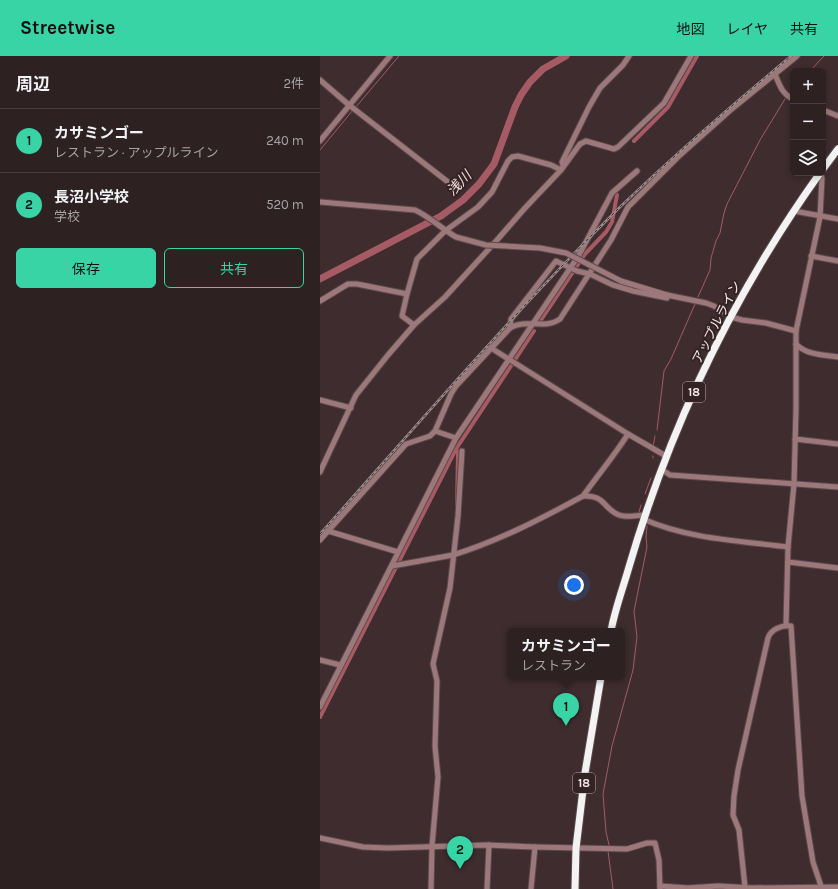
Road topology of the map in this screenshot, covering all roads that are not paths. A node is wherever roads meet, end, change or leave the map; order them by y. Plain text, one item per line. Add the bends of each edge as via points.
1 (390, 56) edge
2 (629, 56) edge
3 (691, 56) edge
4 (797, 56) edge
5 (775, 74) junction
6 (320, 80) edge
7 (790, 97) edge
8 (349, 105) junction
9 (826, 111) edge
10 (838, 116) edge
11 (320, 141) edge
12 (838, 149) edge
13 (826, 165) edge
14 (562, 168) junction
15 (637, 171) dead end
16 (818, 176) edge
17 (821, 176) edge
18 (448, 182) dead end
19 (320, 202) edge
20 (794, 211) junction
21 (820, 217) junction
22 (838, 219) edge
23 (445, 231) junction
24 (811, 256) junction
25 (838, 262) edge
26 (573, 269) junction
27 (590, 274) junction
28 (407, 294) junction
29 (667, 295) junction
30 (320, 301) edge
31 (731, 317) junction
32 (534, 324) junction
33 (414, 325) junction
34 (510, 328) junction
35 (796, 331) junction
36 (796, 344) junction
37 (491, 348) junction
38 (838, 358) edge
39 (512, 362) junction
40 (320, 400) edge
41 (351, 408) junction
42 (435, 431) junction
43 (628, 434) junction
44 (456, 438) junction
45 (795, 440) junction
46 (838, 444) edge
47 (462, 451) dead end
48 (666, 456) junction
49 (661, 470) junction
50 (320, 472) edge
51 (794, 484) junction
52 (838, 487) edge
53 (583, 496) junction
54 (644, 517) junction
55 (328, 531) junction
56 (320, 540) edge
57 (788, 547) junction
58 (398, 552) junction
59 (453, 555) junction
60 (788, 562) junction
61 (395, 565) junction
62 (838, 568) edge
63 (786, 625) junction
64 (612, 628) edge
65 (320, 660) edge
66 (340, 665) junction
67 (601, 680) edge
68 (320, 707) edge
69 (320, 838) edge
70 (489, 845) junction
71 (432, 846) junction
72 (535, 847) junction
73 (576, 848) junction
74 (660, 887) edge
75 (745, 887) junction
76 (838, 887) edge
77 (821, 888) edge
78 (431, 889) edge
79 (487, 889) edge
80 (531, 889) edge
81 (574, 889) edge
82 (753, 889) edge

1 - 8 street
2 - 14 street via 623,66 600,88 562,162
3 - 14 street via 664,103 618,147 614,149 586,141 580,144
4 - 5 street
5 - 7 street via 781,88
5 - 27 street via 684,152 628,207
6 - 8 street
8 - 11 street
8 - 18 street
9 - 10 street
12 - 13 highway
14 - 23 street via 518,156 512,157 492,192 478,207
14 - 33 street via 445,296
15 - 26 street via 612,193
16 - 20 highway, アップルライン / 18
17 - 21 street
19 - 23 street via 415,210
20 - 21 street
20 - 31 highway, アップルライン / 18
21 - 22 street
21 - 24 street
23 - 28 street via 417,259
23 - 29 street, bridge via 456,237 486,245 540,248 566,253 621,281
24 - 25 street
24 - 35 street
26 - 27 street
26 - 32 street
26 - 34 street via 556,261 511,319
27 - 29 street via 632,291 667,298
27 - 32 street via 560,319 552,323
28 - 30 street via 348,284
28 - 33 street via 402,316
29 - 31 street via 706,303
31 - 35 street
31 - 48 highway, アップルライン / 18
32 - 34 street via 516,324
32 - 39 street
33 - 41 street via 362,387
34 - 37 street
35 - 36 street
36 - 38 street via 810,352
36 - 45 street
37 - 39 street
37 - 42 street via 456,386
39 - 43 street
39 - 44 street
40 - 41 street
41 - 50 street
42 - 44 street
42 - 55 street via 430,436 406,444
43 - 48 street
43 - 53 street
44 - 58 street
45 - 46 street
45 - 51 street
47 - 59 street
48 - 49 highway, アップルライン / 18
49 - 51 street via 670,475
49 - 54 highway, アップルライン / 18
51 - 52 street
51 - 57 street
53 - 54 street via 598,498 617,515
53 - 59 street via 551,514
54 - 57 street via 652,522 698,535
54 - 64 highway, アップルライン / 18
55 - 56 street
55 - 58 street
57 - 60 street
58 - 61 street
59 - 61 street
59 - 71 street via 450,588 433,664 437,681 435,746 438,777
60 - 62 street
60 - 63 street
61 - 66 street
63 - 75 street via 770,632 768,638 738,770 733,815 739,830
63 - 77 street via 791,626 802,796 813,862
65 - 66 street
66 - 68 street
67 - 73 highway, 18
69 - 71 street via 363,847
70 - 71 street
70 - 72 street
70 - 79 street
71 - 78 street
72 - 73 street
72 - 80 street
73 - 74 street via 627,849 655,843 659,860
73 - 81 highway, 18
74 - 75 street
75 - 82 street
76 - 77 street
77 - 82 street

